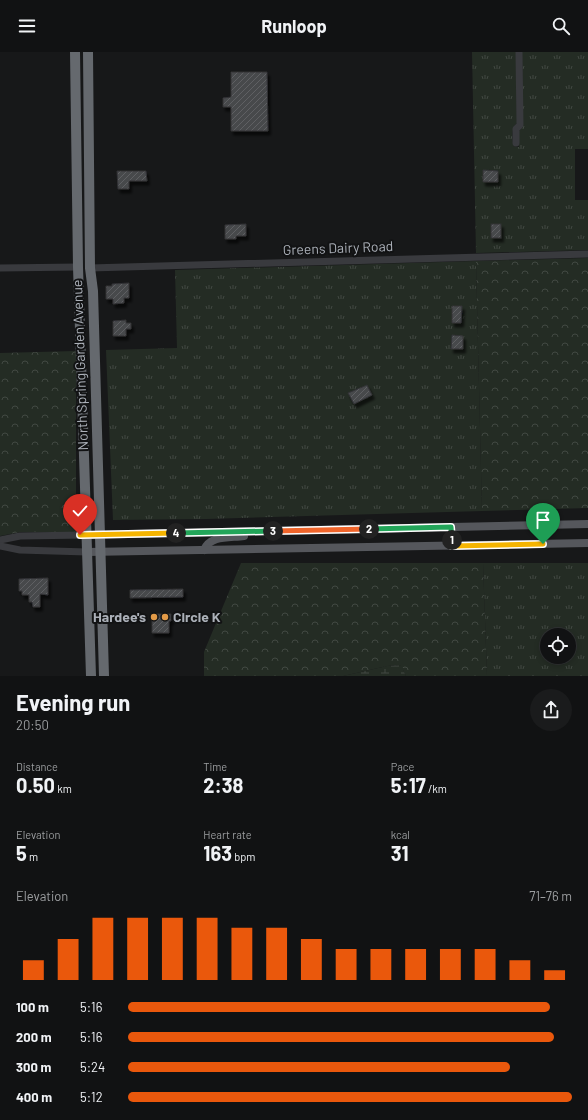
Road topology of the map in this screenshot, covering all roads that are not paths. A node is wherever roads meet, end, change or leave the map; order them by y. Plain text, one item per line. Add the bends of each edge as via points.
1 (75, 52) edge
2 (88, 52) edge
3 (519, 52) edge
4 (516, 143) dead end
5 (78, 242) junction
6 (588, 254) edge
7 (78, 267) junction
8 (0, 268) edge
9 (90, 268) junction
10 (93, 291) junction
11 (588, 524) edge
12 (451, 527) junction
13 (300, 530) junction
14 (86, 535) junction
15 (99, 535) junction
16 (0, 540) edge
17 (588, 543) edge
18 (0, 546) edge
19 (452, 546) junction
20 (204, 550) junction
21 (87, 552) junction
22 (100, 552) junction
23 (91, 676) edge
24 (104, 676) edge

1 - 5 highway, North Spring Garden Avenue
2 - 9 highway, North Spring Garden Avenue
3 - 4 street via 520,125 516,129
5 - 7 highway, North Spring Garden Avenue
5 - 9 highway
6 - 9 street, Greens Dairy Road
7 - 8 street
7 - 10 highway
7 - 14 highway, North Spring Garden Avenue
9 - 10 highway, North Spring Garden Avenue
10 - 15 highway, North Spring Garden Avenue
11 - 12 main road
12 - 13 main road
12 - 19 street
13 - 15 main road
13 - 20 main road via 216,539 209,542
14 - 15 main road
14 - 16 street via 20,536
14 - 21 highway, North Spring Garden Avenue
15 - 22 highway, North Spring Garden Avenue
17 - 19 main road
18 - 21 street via 20,550
19 - 20 main road
20 - 22 main road
21 - 22 main road
21 - 23 highway, North Spring Garden Avenue
22 - 24 highway, North Spring Garden Avenue

